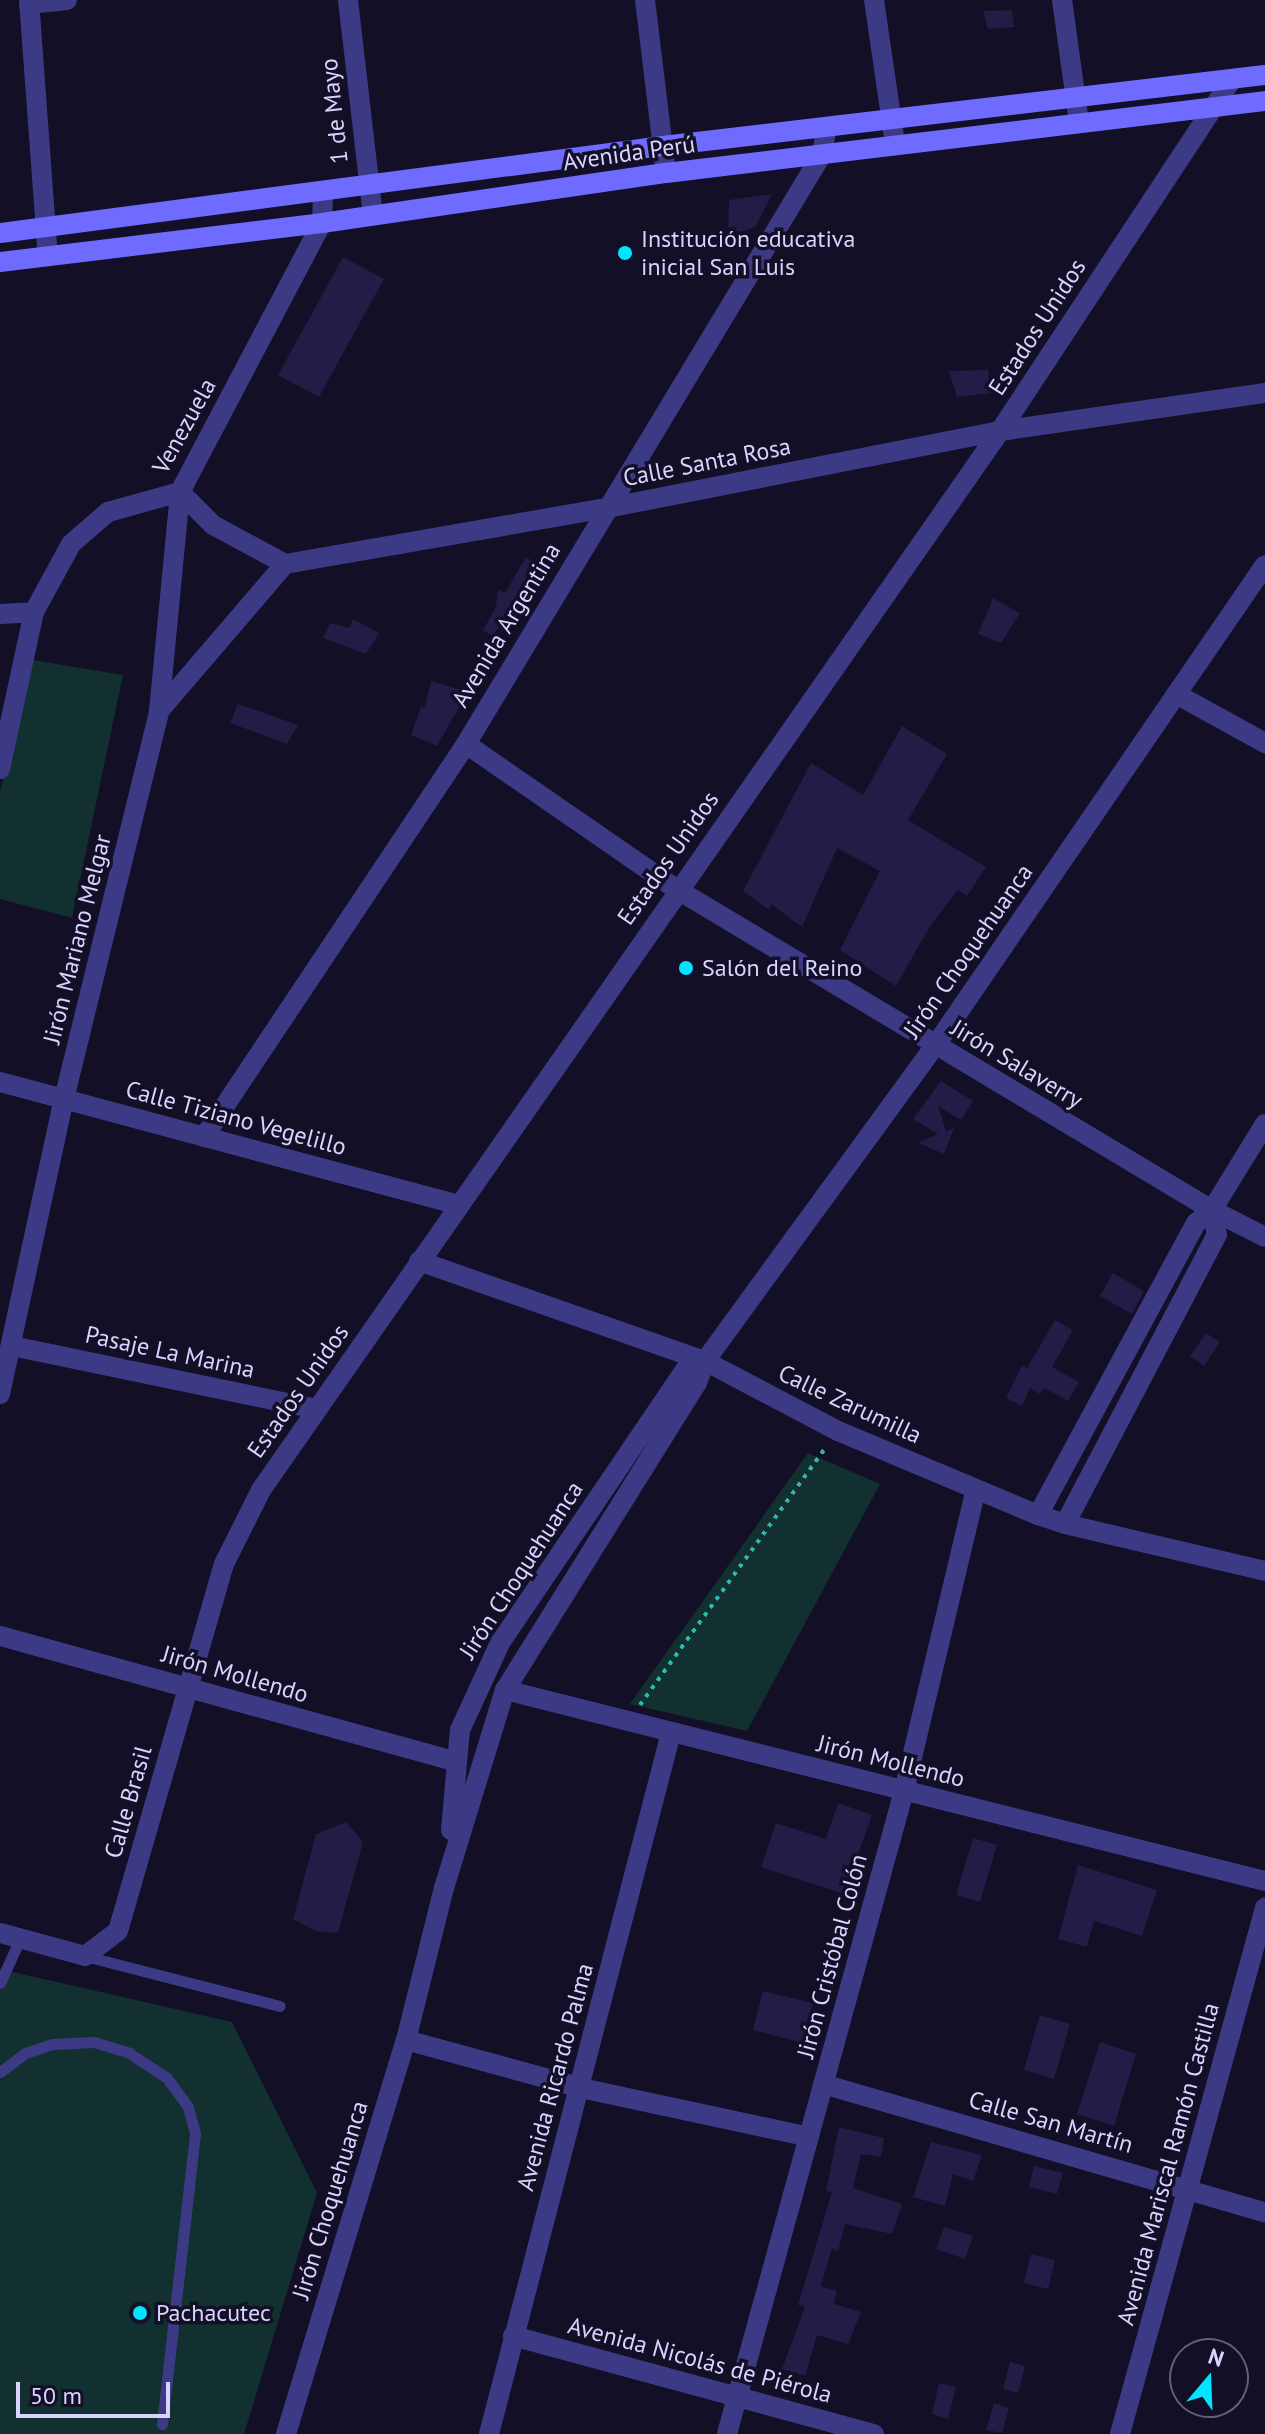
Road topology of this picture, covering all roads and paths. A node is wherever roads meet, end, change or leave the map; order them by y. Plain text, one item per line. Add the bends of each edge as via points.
1 (67, 0) edge
2 (348, 0) edge
3 (645, 0) edge
4 (874, 0) edge
5 (1062, 0) edge
6 (29, 2) edge
7 (1265, 75) edge
8 (1232, 79) junction
9 (1075, 97) junction
10 (1265, 101) edge
11 (1213, 108) junction
12 (891, 119) junction
13 (1079, 122) junction
14 (827, 127) junction
15 (895, 144) junction
16 (663, 146) junction
17 (822, 154) junction
18 (666, 173) junction
19 (369, 185) junction
20 (323, 191) junction
21 (373, 215) junction
22 (322, 223) junction
23 (47, 227) junction
24 (0, 233) edge
25 (48, 256) junction
26 (0, 262) edge
27 (1265, 393) edge
28 (1000, 431) junction
29 (180, 492) junction
30 (607, 508) junction
31 (285, 564) junction
32 (1265, 565) edge
33 (34, 612) junction
34 (0, 614) edge
35 (1176, 694) junction
36 (159, 711) junction
37 (1265, 743) edge
38 (466, 744) junction
39 (0, 769) edge
40 (678, 890) junction
41 (935, 1046) junction
42 (0, 1082) edge
43 (64, 1099) junction
44 (1265, 1124) edge
45 (204, 1137) junction
46 (458, 1205) junction
47 (1212, 1210) junction
48 (1265, 1237) edge
49 (419, 1261) junction
50 (12, 1346) junction
51 (705, 1361) junction
52 (0, 1394) edge
53 (317, 1409) junction
54 (838, 1431) junction
55 (976, 1489) junction
56 (1038, 1515) junction
57 (1065, 1524) junction
58 (1265, 1571) edge
59 (0, 1636) edge
60 (189, 1688) junction
61 (505, 1690) junction
62 (628, 1721) junction
63 (671, 1733) junction
64 (456, 1762) junction
65 (904, 1791) junction
66 (1265, 1881) edge
67 (444, 1888) junction
68 (1265, 1908) edge
69 (10, 1936) edge
70 (85, 1956) junction
71 (0, 1983) edge
72 (280, 2006) dead end
73 (406, 2040) junction
74 (0, 2072) edge
75 (823, 2084) junction
76 (581, 2088) junction
77 (809, 2137) junction
78 (1188, 2188) junction
79 (1265, 2212) edge
80 (513, 2336) junction
81 (736, 2397) junction
82 (162, 2424) dead end
83 (286, 2434) edge
84 (489, 2434) edge
85 (727, 2434) edge
86 (874, 2434) edge
87 (1120, 2434) edge

1 - 6 street
2 - 19 street, 1 de Mayo
3 - 16 street
4 - 12 street
5 - 9 street
6 - 23 street
7 - 8 main road, Avenida Perú
8 - 9 main road, Avenida Perú
8 - 11 street, Estados Unidos
9 - 12 main road, Avenida Perú
9 - 13 street
10 - 11 main road, Avenida Perú
11 - 13 main road, Avenida Perú
11 - 28 street, Estados Unidos
12 - 14 main road, Avenida Perú
12 - 15 street
13 - 15 main road, Avenida Perú
14 - 16 main road, Avenida Perú
14 - 17 street, Avenida Argentina
15 - 17 main road, Avenida Perú
16 - 18 street
16 - 19 main road, Avenida Perú
17 - 18 main road, Avenida Perú
17 - 30 street, Avenida Argentina
18 - 21 main road, Avenida Perú
19 - 20 main road, Avenida Perú
19 - 21 street, 1 de Mayo
20 - 22 street, Venezuela
20 - 23 main road, Avenida Perú
21 - 22 main road, Avenida Perú
22 - 25 main road, Avenida Perú
22 - 29 street, Venezuela
23 - 24 main road, Avenida Perú
23 - 25 street
25 - 26 main road, Avenida Perú
27 - 28 street, Calle Santa Rosa
28 - 30 street, Calle Santa Rosa
28 - 40 street, Estados Unidos
29 - 31 street via 213,525
29 - 33 street, Venezuela via 108,512 71,544
29 - 36 street, Jirón Mariano Melgar
30 - 31 street, Calle Santa Rosa
30 - 38 street, Avenida Argentina
31 - 36 street
32 - 35 street, Jirón Choquehuanca
33 - 34 street
33 - 39 street, Venezuela
35 - 37 street
35 - 41 street, Jirón Choquehuanca
36 - 43 street, Jirón Mariano Melgar
38 - 40 street, Jirón Salaverry
38 - 45 street, Avenida Argentina
40 - 41 street, Jirón Salaverry
40 - 46 street, Estados Unidos
41 - 47 street, Jirón Salaverry
41 - 51 street, Jirón Choquehuanca
42 - 43 street, Calle Tiziano Vegelillo
43 - 45 street, Calle Tiziano Vegelillo
43 - 50 street, Jirón Mariano Melgar
44 - 47 street
45 - 46 street, Calle Tiziano Vegelillo
46 - 49 street, Estados Unidos
47 - 48 street, Jirón Salaverry
47 - 56 street via 1196,1223
47 - 57 street via 1217,1235
49 - 51 street, Calle Zarumilla
49 - 53 street, Estados Unidos
50 - 52 street, Jirón Mariano Melgar
50 - 53 street, Pasaje La Marina
51 - 54 street, Calle Zarumilla
51 - 61 street, Jirón Choquehuanca via 697,1383
51 - 64 street, Jirón Choquehuanca via 685,1370 500,1643 460,1730
53 - 60 street, Estados Unidos via 261,1490 224,1564
54 - 55 street, Calle Zarumilla
54 - 62 path
55 - 56 street, Calle Zarumilla
55 - 65 street, Jirón Cristóbal Colón
56 - 57 street, Calle Zarumilla
57 - 58 street, Calle Zarumilla
59 - 60 street, Jirón Mollendo
60 - 64 street, Jirón Mollendo
60 - 70 street, Calle Brasil via 118,1931
61 - 62 street, Jirón Mollendo
61 - 67 street, Jirón Choquehuanca
62 - 63 street, Jirón Mollendo
63 - 65 street, Jirón Mollendo
63 - 76 street, Avenida Ricardo Palma
64 - 67 street, Jirón Choquehuanca
65 - 66 street, Jirón Mollendo
65 - 75 street, Jirón Cristóbal Colón
67 - 73 street, Jirón Choquehuanca
68 - 78 street, Avenida Mariscal Ramón Castilla
69 - 70 street
69 - 71 lane
70 - 72 lane
73 - 76 street
73 - 83 street, Jirón Choquehuanca
74 - 82 lane via 25,2053 52,2044 94,2042 129,2053 167,2078 188,2107 195,2134
75 - 77 street, Jirón Cristóbal Colón
75 - 78 street, Calle San Martín
76 - 77 street
76 - 80 street, Avenida Ricardo Palma
77 - 81 street, Jirón Cristóbal Colón
78 - 79 street, Calle San Martín
78 - 87 street, Avenida Mariscal Ramón Castilla
80 - 81 street, Avenida Nicolás de Piérola
80 - 84 street, Avenida Ricardo Palma
81 - 85 street, Jirón Cristóbal Colón
81 - 86 street, Avenida Nicolás de Piérola

